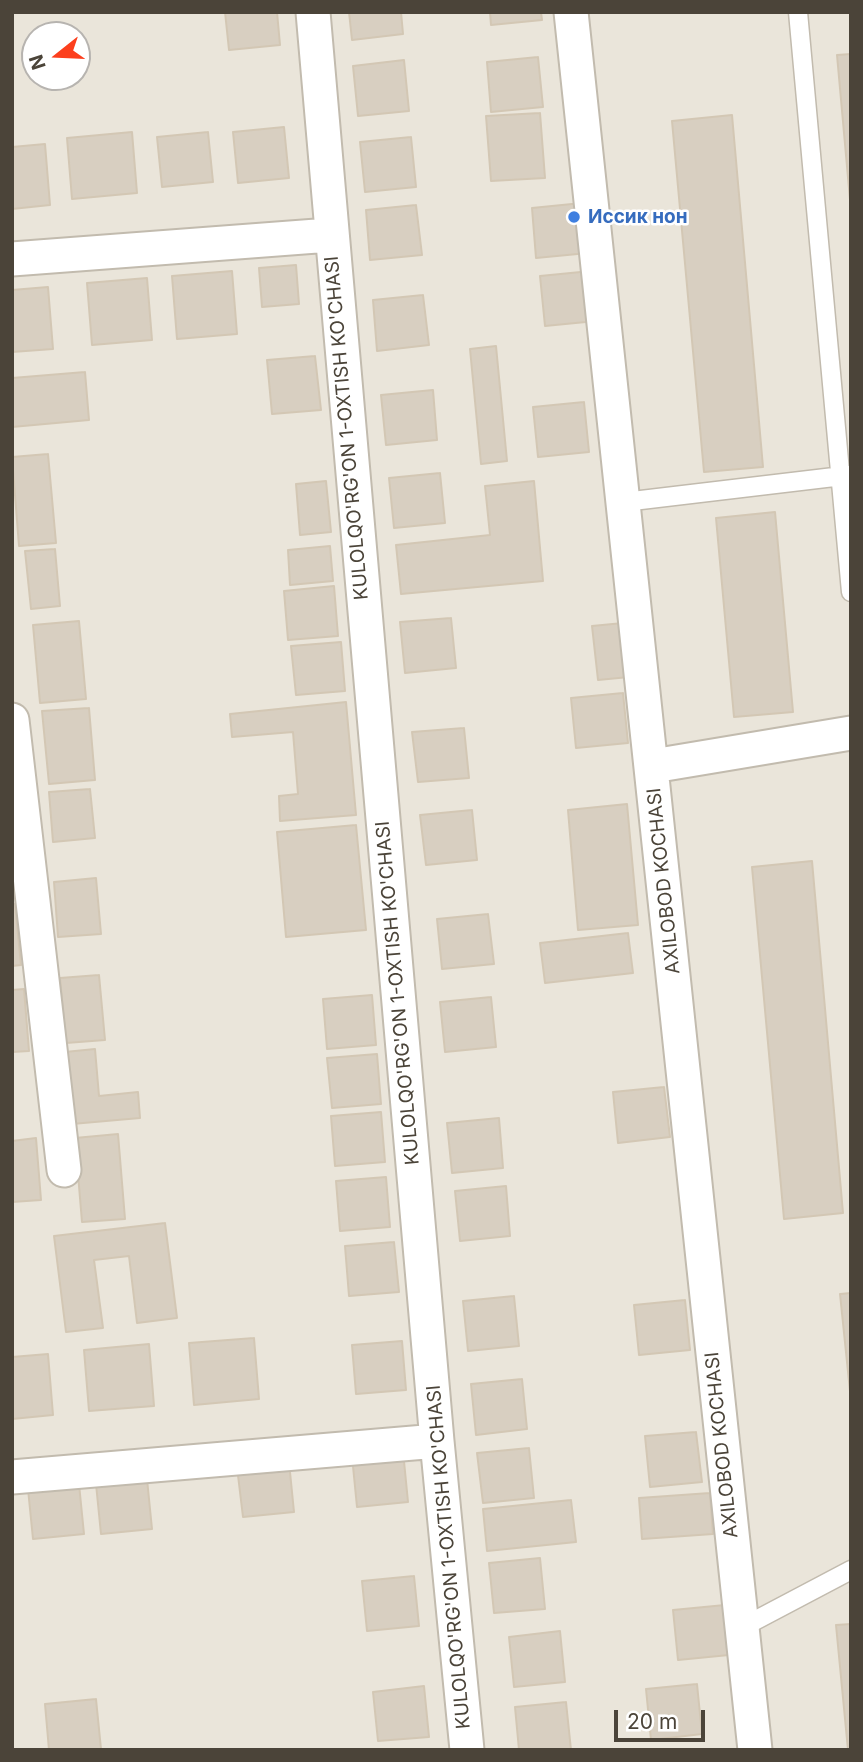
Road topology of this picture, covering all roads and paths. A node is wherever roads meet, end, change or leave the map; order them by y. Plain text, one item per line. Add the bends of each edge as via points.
1 (313, 12) edge
2 (570, 12) edge
3 (798, 12) edge
4 (330, 235) junction
5 (12, 259) edge
6 (845, 476) edge
7 (624, 502) junction
8 (851, 592) edge
9 (12, 720) edge
10 (851, 733) edge
11 (653, 766) junction
12 (64, 1170) dead end
13 (437, 1441) junction
14 (12, 1477) edge
15 (851, 1570) edge
16 (741, 1628) junction
17 (467, 1750) edge
18 (755, 1750) edge

1 - 4 street, KULOLQO'RG'ON 1-OXTISH KO'CHASI
2 - 7 street, AXILOBOD KOCHASI
3 - 6 lane
4 - 5 street
4 - 13 street, KULOLQO'RG'ON 1-OXTISH KO'CHASI
6 - 7 lane
6 - 8 lane
7 - 11 street, AXILOBOD KOCHASI
9 - 12 street
10 - 11 street
11 - 16 street, AXILOBOD KOCHASI
13 - 14 street
13 - 17 street, KULOLQO'RG'ON 1-OXTISH KO'CHASI
15 - 16 lane
16 - 18 street, AXILOBOD KOCHASI

